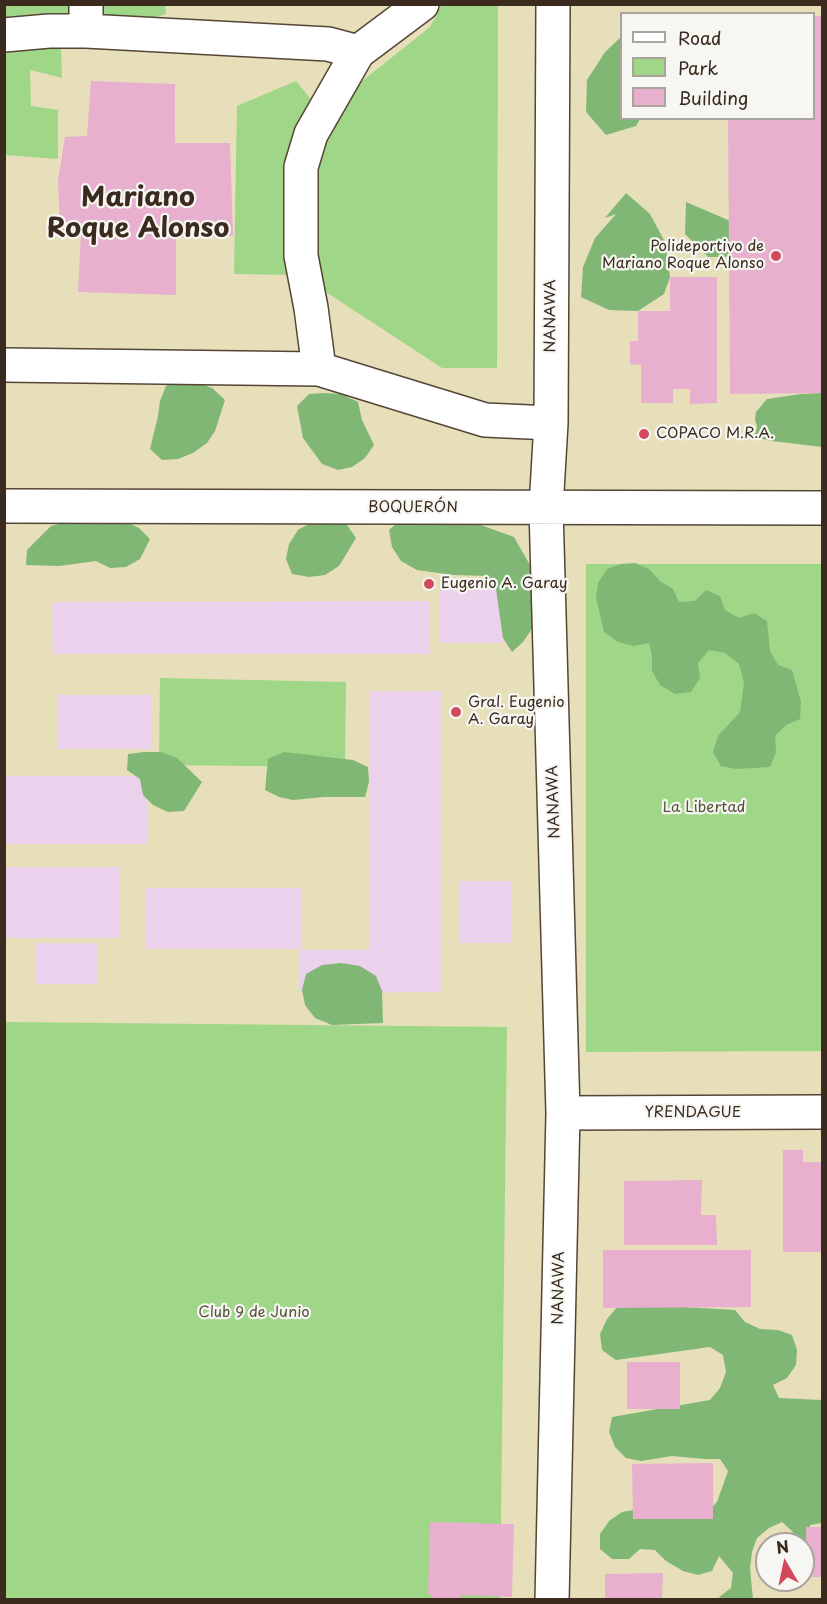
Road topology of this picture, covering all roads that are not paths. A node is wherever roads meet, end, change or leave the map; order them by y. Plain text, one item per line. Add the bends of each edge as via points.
1 (423, 4) edge
2 (553, 4) edge
3 (86, 18) edge
4 (4, 35) edge
5 (358, 52) junction
6 (4, 365) edge
7 (319, 369) junction
8 (551, 423) junction
9 (4, 506) edge
10 (546, 508) junction
11 (822, 508) edge
12 (822, 1112) edge
13 (563, 1113) junction
14 (552, 1599) edge

1 - 5 street
2 - 8 street, NANAWA
3 - 4 street via 50,31
3 - 5 street via 328,44
5 - 7 street via 311,134 302,167 301,256
6 - 7 street
7 - 8 street via 485,420
8 - 10 street, NANAWA
9 - 10 street, BOQUERÓN
10 - 11 street, BOQUERÓN
10 - 13 street, NANAWA
12 - 13 street, YRENDAGUE
13 - 14 street, NANAWA

